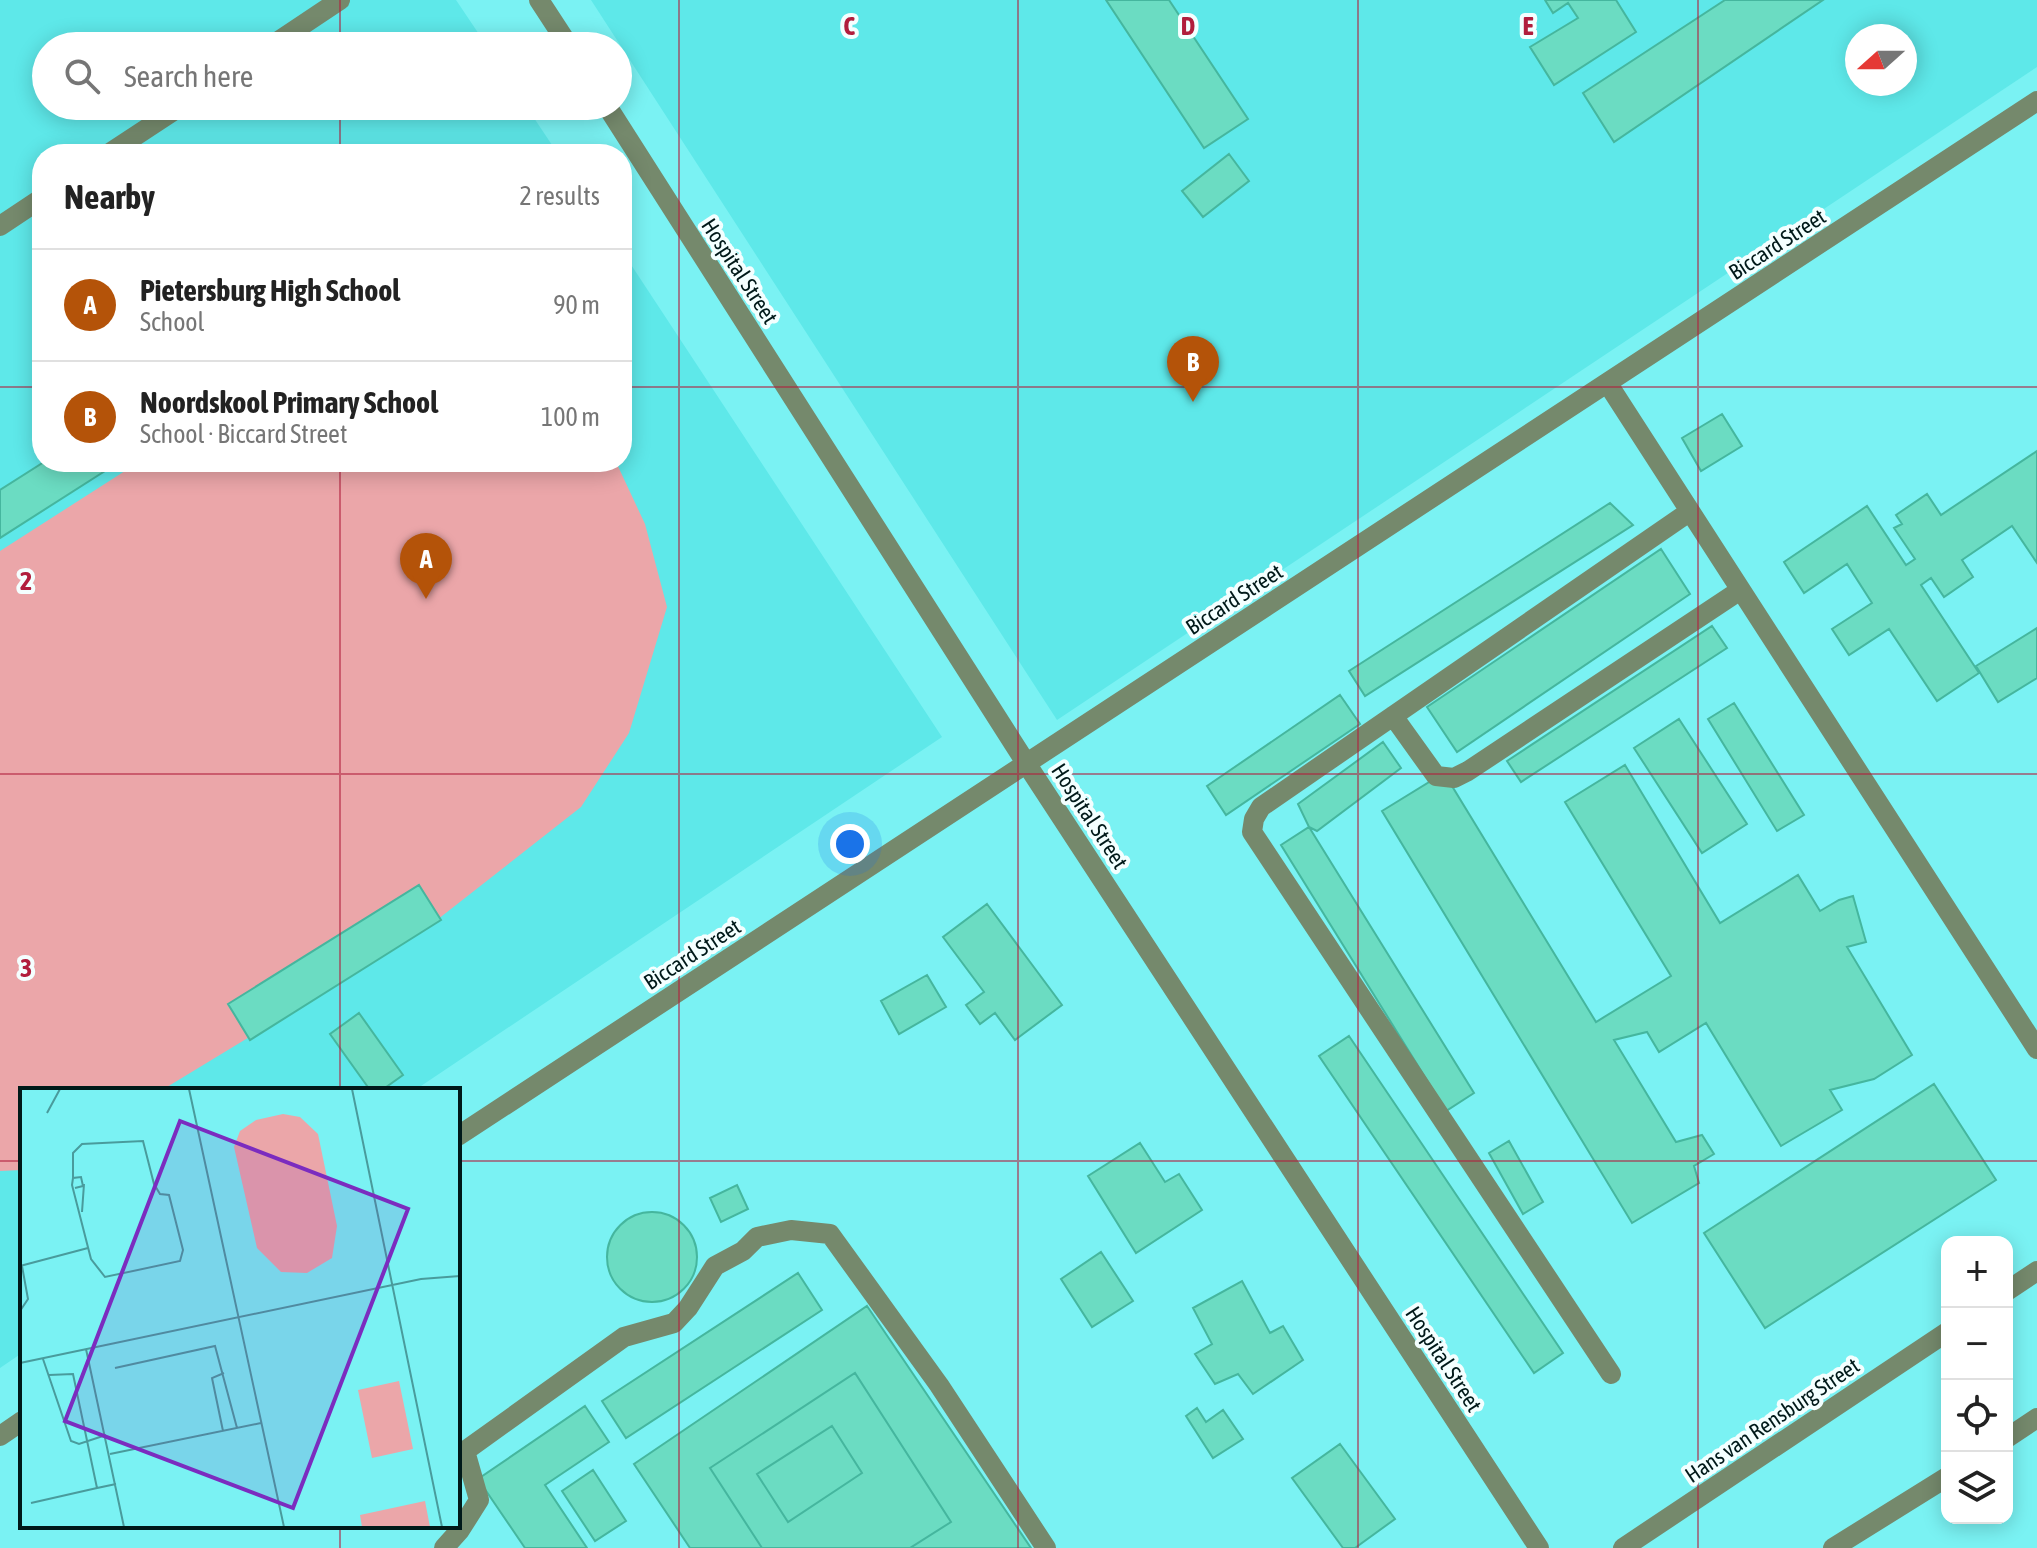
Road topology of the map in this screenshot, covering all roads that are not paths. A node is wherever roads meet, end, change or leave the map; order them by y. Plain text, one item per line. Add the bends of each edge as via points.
1 (340, 0) edge
2 (539, 0) edge
3 (292, 32) edge
4 (560, 32) edge
5 (2037, 101) edge
6 (160, 120) edge
7 (616, 120) edge
8 (123, 144) edge
9 (631, 144) edge
10 (632, 145) edge
11 (32, 205) edge
12 (0, 226) edge
13 (1608, 384) junction
14 (1689, 512) junction
15 (1739, 591) junction
16 (1393, 716) junction
17 (1026, 763) junction
18 (2037, 1049) edge
19 (460, 1135) edge
20 (2035, 1278) edge
21 (2013, 1288) edge
22 (1941, 1336) edge
23 (1611, 1374) dead end
24 (2037, 1418) edge
25 (20, 1422) edge
26 (2013, 1434) edge
27 (0, 1436) edge
28 (1941, 1481) edge
29 (444, 1548) edge
30 (1046, 1548) edge
31 (1539, 1548) edge
32 (1623, 1548) edge
33 (1833, 1548) edge

1 - 3 street
2 - 4 street
5 - 13 street, Biccard Street
6 - 8 street
7 - 9 street, Hospital Street
10 - 17 street, Hospital Street
11 - 12 street
13 - 14 street
13 - 17 street, Biccard Street
14 - 15 street
14 - 16 street
15 - 16 street via 1454,778 1436,776
15 - 18 street
16 - 23 street via 1261,807 1252,832
17 - 19 street, Biccard Street
17 - 31 street, Hospital Street
20 - 21 street
22 - 32 street, Hans van Rensburg Street
24 - 26 street
25 - 27 street
28 - 33 street
29 - 30 street via 479,1500 465,1451 624,1337 674,1323 715,1266 757,1237 791,1230 830,1234 939,1385

